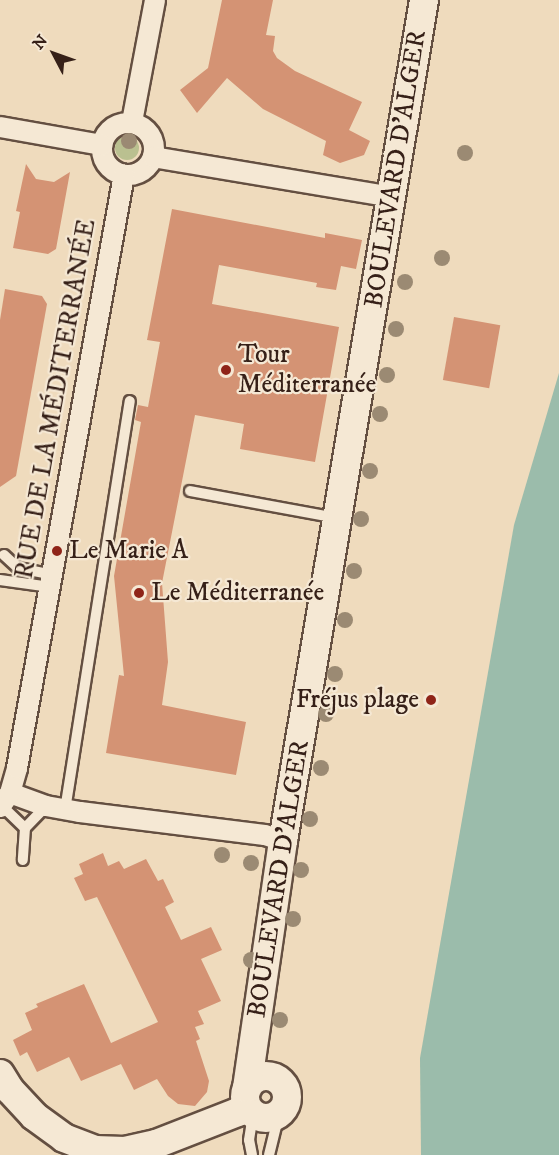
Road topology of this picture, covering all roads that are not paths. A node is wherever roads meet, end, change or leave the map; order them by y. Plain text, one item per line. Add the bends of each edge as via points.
1 (155, 0) edge
2 (424, 0) edge
3 (132, 122) junction
4 (0, 127) edge
5 (102, 145) junction
6 (153, 157) junction
7 (124, 175) junction
8 (391, 197) junction
9 (130, 401) dead end
10 (190, 491) dead end
11 (338, 519) junction
12 (4, 555) dead end
13 (0, 580) edge
14 (52, 581) junction
15 (4, 802) edge
16 (56, 808) junction
17 (25, 828) junction
18 (283, 841) junction
19 (24, 860) dead end
20 (252, 1049) junction
21 (0, 1074) edge
22 (273, 1077) junction
23 (256, 1106) junction
24 (94, 1153) edge
25 (252, 1155) edge
26 (269, 1155) edge

1 - 3 street
2 - 8 main road, BOULEVARD D'ALGER
3 - 5 street via 109,130
3 - 6 street via 151,135
4 - 5 street
5 - 7 street via 109,168
6 - 7 street via 145,169
6 - 8 street
7 - 14 street, RUE DE LA MÉDITERRANÉE
8 - 11 main road, BOULEVARD D'ALGER
9 - 16 lane
10 - 11 lane
11 - 18 main road, BOULEVARD D'ALGER
12 - 14 lane via 18,568
13 - 14 lane
14 - 15 street, RUE DE LA MÉDITERRANÉE via 17,768
15 - 16 street
15 - 17 lane
16 - 17 lane
16 - 18 street via 265,835
17 - 19 lane
18 - 20 main road, BOULEVARD D'ALGER
20 - 22 main road, BOULEVARD D'ALGER via 260,1068
20 - 23 main road, BOULEVARD D'ALGER
21 - 24 main road via 34,1116
22 - 23 main road via 255,1078
22 - 23 main road, BOULEVARD D'ALGER via 286,1090 286,1103
23 - 24 main road via 156,1144
23 - 25 lane via 249,1140
23 - 26 lane

